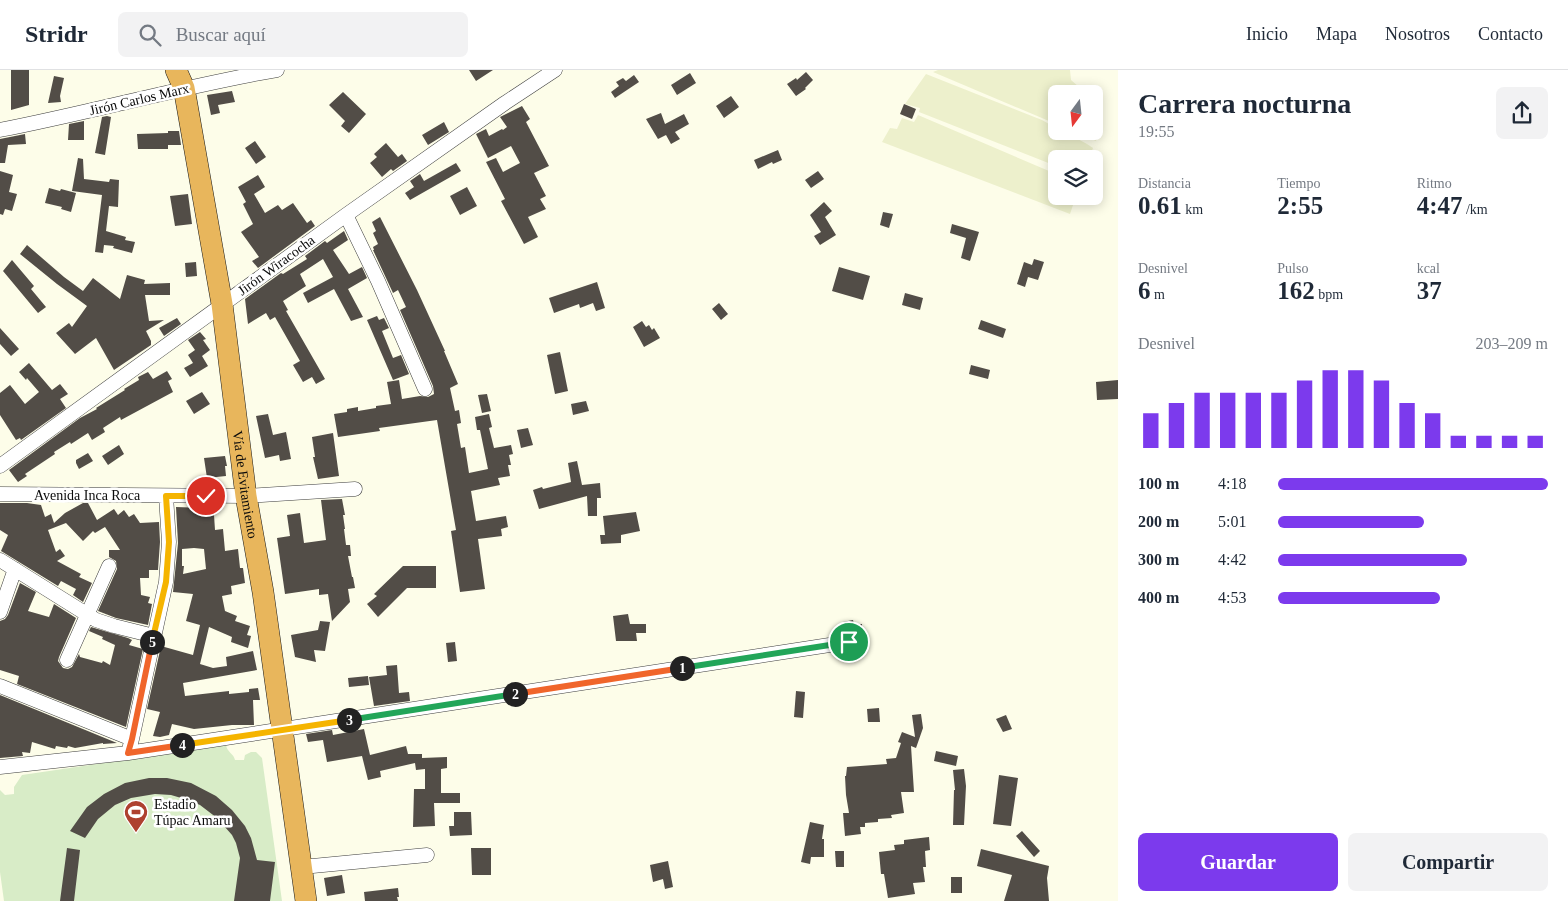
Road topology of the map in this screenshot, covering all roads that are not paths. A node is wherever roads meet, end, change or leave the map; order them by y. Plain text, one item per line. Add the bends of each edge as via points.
1 (277, 70) edge
2 (555, 70) edge
3 (248, 73) edge
4 (180, 79) edge
5 (0, 130) edge
6 (346, 215) junction
7 (222, 304) junction
8 (425, 388) dead end
9 (0, 466) edge
10 (355, 489) dead end
11 (0, 494) edge
12 (166, 496) junction
13 (246, 496) junction
14 (0, 560) edge
15 (109, 566) dead end
16 (15, 569) junction
17 (0, 612) edge
18 (88, 614) junction
19 (154, 636) junction
20 (849, 642) dead end
21 (67, 660) dead end
22 (0, 686) edge
23 (283, 730) junction
24 (132, 739) junction
25 (128, 753) junction
26 (0, 767) edge
27 (427, 854) dead end
28 (302, 867) junction
29 (306, 901) edge

1 - 3 street, Jirón Carlos Marx
2 - 6 street, Jirón Wiracocha
3 - 4 street, Jirón Carlos Marx
4 - 5 street, Jirón Carlos Marx via 43,122
4 - 7 highway, Vía de Evitamiento
6 - 7 street, Jirón Wiracocha
6 - 8 street
7 - 9 street, Jirón Wiracocha
7 - 13 highway, Vía de Evitamiento
10 - 13 street, Avenida Inca Roca
11 - 12 street, Avenida Inca Roca
12 - 13 street, Avenida Inca Roca
12 - 19 street via 169,542 166,582
13 - 23 highway, Vía de Evitamiento
14 - 16 street
15 - 18 street
16 - 17 street
16 - 18 street
18 - 19 street via 96,620
18 - 21 street
19 - 24 street
20 - 23 street
22 - 24 street
23 - 25 street
23 - 28 highway, Vía de Evitamiento
24 - 25 street
25 - 26 street
27 - 28 street
28 - 29 highway, Vía de Evitamiento

